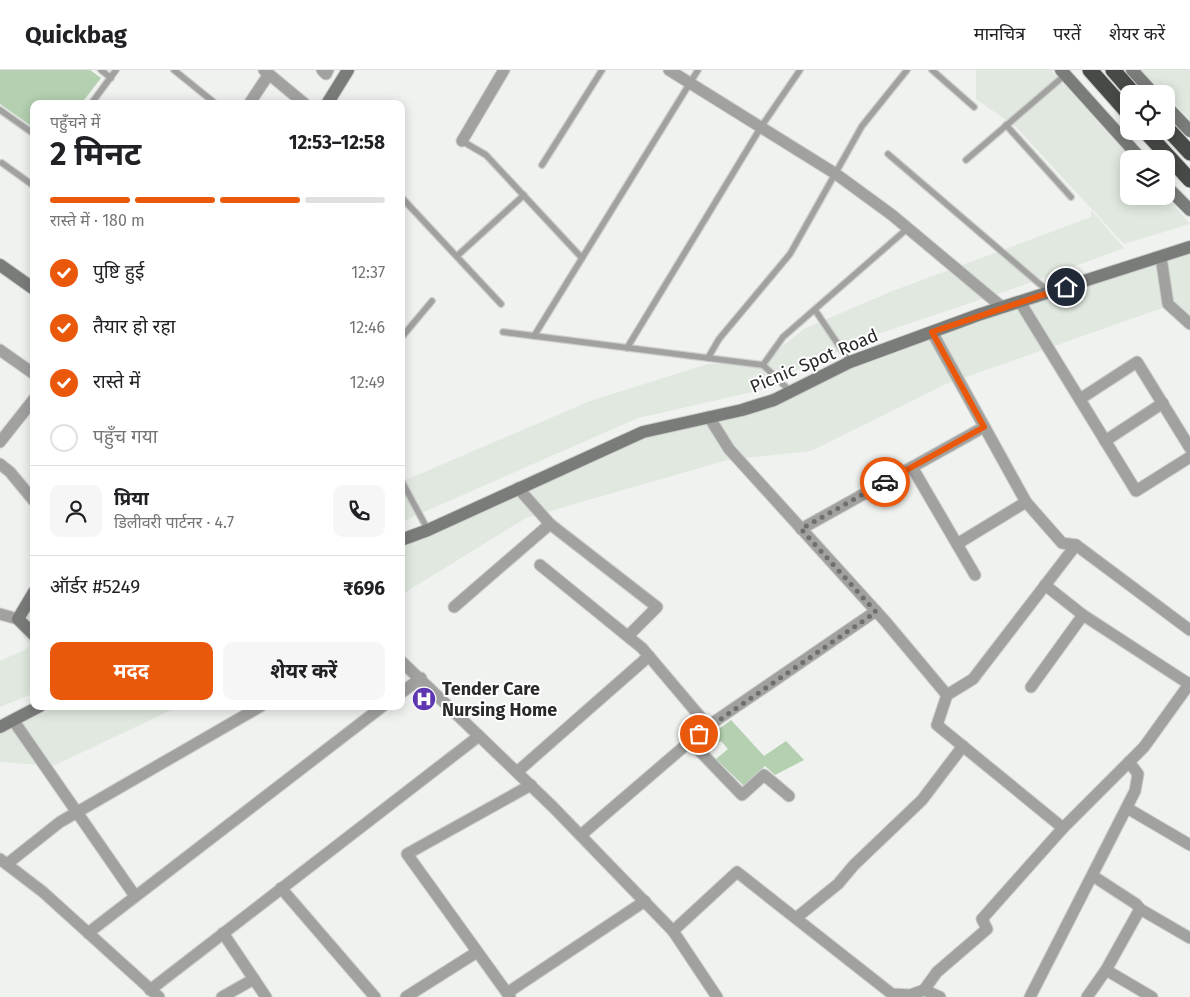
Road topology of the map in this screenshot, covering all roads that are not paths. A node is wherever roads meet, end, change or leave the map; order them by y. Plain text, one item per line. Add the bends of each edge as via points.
1 (101, 70) edge
2 (116, 70) edge
3 (174, 70) edge
4 (322, 70) edge
5 (328, 70) edge
6 (348, 70) edge
7 (504, 70) edge
8 (602, 70) edge
9 (668, 70) edge
10 (698, 70) edge
11 (800, 70) edge
12 (907, 70) edge
13 (932, 70) edge
14 (1090, 70) edge
15 (1113, 70) edge
16 (1132, 70) edge
17 (267, 72) edge
18 (1063, 73) edge
19 (110, 78) junction
20 (690, 83) junction
21 (1126, 85) edge
22 (1146, 85) edge
23 (94, 100) edge
24 (211, 100) edge
25 (251, 100) edge
26 (300, 100) edge
27 (329, 100) edge
28 (1120, 104) edge
29 (974, 107) dead end
30 (0, 110) edge
31 (1175, 115) edge
32 (1006, 125) junction
33 (761, 127) junction
34 (30, 131) edge
35 (1190, 131) edge
36 (1175, 137) edge
37 (1153, 140) edge
38 (462, 141) joint
39 (1133, 150) edge
40 (1190, 153) edge
41 (888, 154) dead end
42 (966, 160) dead end
43 (2, 164) dead end
44 (542, 166) dead end
45 (836, 174) junction
46 (1190, 180) edge
47 (30, 181) edge
48 (524, 195) junction
49 (1175, 195) edge
50 (1071, 197) dead end
51 (405, 201) edge
52 (1190, 210) edge
53 (908, 228) junction
54 (1190, 248) edge
55 (456, 256) junction
56 (1161, 257) junction
57 (582, 258) junction
58 (0, 265) edge
59 (30, 286) edge
60 (1049, 292) junction
61 (432, 301) dead end
62 (1020, 302) junction
63 (501, 304) dead end
64 (1002, 307) junction
65 (815, 310) junction
66 (1190, 324) edge
67 (503, 332) dead end
68 (932, 332) junction
69 (405, 333) edge
70 (534, 336) junction
71 (627, 348) junction
72 (0, 350) edge
73 (708, 358) junction
74 (850, 362) junction
75 (763, 365) junction
76 (30, 371) edge
77 (791, 392) junction
78 (1080, 399) junction
79 (1162, 403) junction
80 (30, 404) edge
81 (710, 418) junction
82 (984, 427) junction
83 (1105, 441) junction
84 (0, 442) edge
85 (1190, 448) edge
86 (1190, 458) edge
87 (912, 467) junction
88 (2, 470) edge
89 (405, 487) edge
90 (518, 488) junction
91 (30, 497) edge
92 (1026, 502) junction
93 (550, 524) junction
94 (801, 529) junction
95 (428, 530) junction
96 (405, 539) edge
97 (957, 544) junction
98 (1076, 545) junction
99 (540, 565) dead end
100 (975, 575) dead end
101 (1045, 585) junction
102 (30, 599) edge
103 (454, 607) dead end
104 (876, 612) junction
105 (0, 614) edge
106 (1083, 615) junction
107 (18, 619) junction
108 (1190, 630) edge
109 (30, 631) edge
110 (628, 636) junction
111 (649, 656) junction
112 (405, 664) edge
113 (421, 678) junction
114 (1190, 684) edge
115 (1031, 687) dead end
116 (405, 689) edge
117 (947, 695) junction
118 (32, 710) edge
119 (254, 710) edge
120 (378, 710) edge
121 (13, 720) junction
122 (708, 726) junction
123 (0, 727) edge
124 (479, 736) junction
125 (690, 741) junction
126 (963, 746) junction
127 (1129, 762) junction
128 (517, 772) junction
129 (531, 785) junction
130 (788, 796) dead end
131 (1127, 808) junction
132 (77, 813) junction
133 (1063, 828) junction
134 (581, 835) junction
135 (1190, 845) edge
136 (3, 862) edge
137 (1093, 876) junction
138 (281, 888) junction
139 (135, 896) junction
140 (644, 901) junction
141 (1140, 909) junction
142 (796, 918) junction
143 (673, 931) junction
144 (88, 933) junction
145 (223, 933) junction
146 (1190, 938) edge
147 (477, 952) junction
148 (1106, 970) junction
149 (254, 979) junction
150 (924, 990) junction
151 (154, 993) edge
152 (508, 995) edge
153 (891, 995) edge
154 (222, 997) edge
155 (266, 997) edge
156 (375, 997) edge
157 (406, 997) edge
158 (717, 997) edge
159 (940, 997) edge
160 (1030, 997) edge
161 (1087, 997) edge
162 (1152, 997) edge

1 - 19 lane
2 - 19 lane
3 - 24 lane
4 - 5 street via 326,74
6 - 27 street
7 - 38 street
8 - 44 lane
9 - 20 street
10 - 20 lane
11 - 33 lane
12 - 45 lane via 862,126
13 - 29 lane
14 - 28 highway
15 - 21 highway
16 - 22 street
17 - 25 street
17 - 26 street
18 - 32 lane
18 - 39 street
19 - 23 lane
20 - 33 street
20 - 57 lane
30 - 34 lane
31 - 35 street
32 - 42 lane
32 - 50 lane
33 - 45 street
33 - 71 lane
36 - 40 highway
37 - 46 highway
38 - 48 lane via 486,155
41 - 60 lane
43 - 47 lane
45 - 53 street
45 - 73 lane via 790,254 719,339
48 - 55 lane
48 - 57 lane
49 - 52 street
51 - 55 lane
53 - 64 street
53 - 65 lane
54 - 56 street, Picnic Spot Road
55 - 63 lane
56 - 60 street, Picnic Spot Road
56 - 66 street via 1168,304
57 - 70 lane
58 - 59 street
60 - 62 street, Picnic Spot Road
61 - 69 lane
62 - 64 street, Picnic Spot Road
62 - 78 street
64 - 68 street, Picnic Spot Road
65 - 74 lane
65 - 75 lane via 783,337
67 - 70 lane
68 - 74 street, Picnic Spot Road
68 - 82 street
70 - 71 lane
71 - 73 lane
72 - 76 street
73 - 75 lane
74 - 77 street, Picnic Spot Road
75 - 77 lane
77 - 81 street, Picnic Spot Road
78 - 79 street via 1137,362
78 - 83 street
79 - 83 street
79 - 85 street
80 - 84 street
81 - 90 street, Picnic Spot Road via 644,432
81 - 94 street via 728,449
82 - 87 street
82 - 92 street
83 - 86 street via 1136,491
87 - 94 street
87 - 97 street
88 - 91 street
89 - 95 lane
90 - 93 street
90 - 95 street, Picnic Spot Road
92 - 97 street
92 - 98 street via 1062,543
93 - 103 street
93 - 110 street via 657,607
94 - 104 street
95 - 96 street, Picnic Spot Road
97 - 100 street
98 - 101 street
98 - 108 street
99 - 110 street
101 - 106 street
101 - 117 street via 973,679
102 - 107 street
104 - 117 street
104 - 122 street
105 - 107 street
106 - 114 street
106 - 115 street
107 - 109 street
110 - 111 street
111 - 122 street
111 - 128 street
112 - 113 street
113 - 116 street
113 - 124 street
114 - 127 street
117 - 126 street via 937,725
118 - 121 street
119 - 132 street
120 - 139 street
121 - 123 street
121 - 132 street
122 - 125 street
124 - 128 street
124 - 138 street
125 - 130 street via 742,795 764,775
125 - 134 street
126 - 133 street
126 - 142 street via 922,800 854,864 838,884
127 - 131 street via 1138,774
127 - 133 street
128 - 129 street
129 - 134 street
129 - 147 street via 407,854
131 - 135 street
131 - 137 street
132 - 136 street
132 - 139 street
133 - 150 street via 982,919 987,929 937,972
134 - 140 street
136 - 144 street
137 - 141 street
137 - 160 street
138 - 145 street
138 - 156 street
139 - 144 street
140 - 143 street
140 - 152 street
141 - 146 street
141 - 148 street
142 - 143 street via 737,872
142 - 153 street
143 - 158 street
144 - 151 street
145 - 149 street
145 - 151 street
147 - 152 street
147 - 157 street
148 - 161 street
148 - 162 street
149 - 154 street
149 - 155 street
150 - 153 street via 910,995
150 - 159 street

